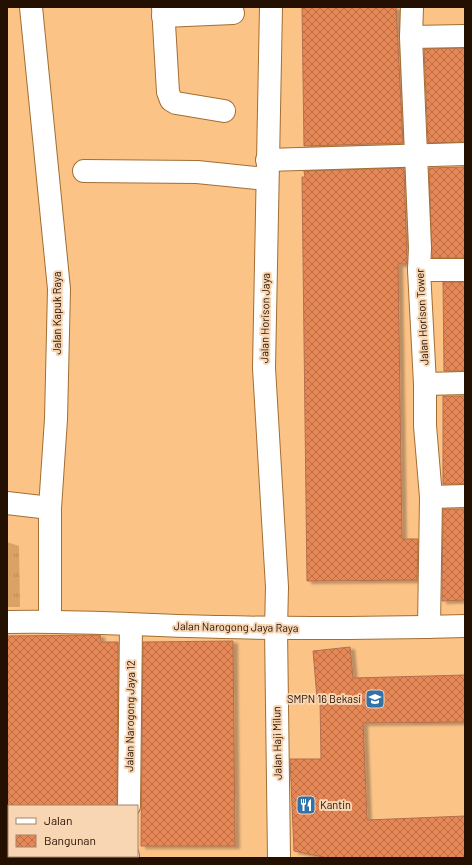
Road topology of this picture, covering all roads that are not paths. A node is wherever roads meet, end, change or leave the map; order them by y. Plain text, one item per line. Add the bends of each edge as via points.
1 (31, 7) edge
2 (271, 7) edge
3 (412, 7) edge
4 (163, 12) edge
5 (233, 13) dead end
6 (465, 36) edge
7 (411, 37) junction
8 (224, 111) dead end
9 (417, 154) junction
10 (465, 154) edge
11 (267, 169) junction
12 (84, 170) dead end
13 (419, 270) junction
14 (465, 270) edge
15 (465, 383) edge
16 (425, 384) junction
17 (465, 496) edge
18 (431, 497) junction
19 (7, 503) edge
20 (50, 508) junction
21 (50, 621) junction
22 (7, 622) edge
23 (131, 625) junction
24 (465, 626) edge
25 (429, 627) junction
26 (276, 629) junction
27 (129, 805) edge
28 (76, 857) edge
29 (92, 858) edge
30 (279, 858) edge

1 - 20 street, Jalan Kapuk Raya via 59,289 56,419
2 - 11 street, Jalan Horison Jaya
3 - 7 street, Jalan Horison Tower
4 - 5 street
4 - 8 street via 168,92 171,100
6 - 7 street
7 - 9 street, Jalan Horison Tower
9 - 10 street
9 - 11 street
9 - 13 street, Jalan Horison Tower
11 - 12 street via 197,172
11 - 26 street, Jalan Horison Jaya via 264,368 277,587
13 - 14 street
13 - 16 street, Jalan Horison Tower
15 - 16 street
16 - 18 street, Jalan Horison Tower via 425,426
17 - 18 street
18 - 25 street, Jalan Horison Tower
19 - 20 street
20 - 21 street, Jalan Kapuk Raya
21 - 22 street, Jalan Narogong Jaya Raya
21 - 23 street, Jalan Narogong Jaya Raya
23 - 26 street, Jalan Narogong Jaya Raya
23 - 27 street, Jalan Narogong Jaya 12
24 - 25 street, Jalan Narogong Jaya Raya
25 - 26 street, Jalan Narogong Jaya Raya
26 - 30 street, Jalan Haji Milun
28 - 29 street

